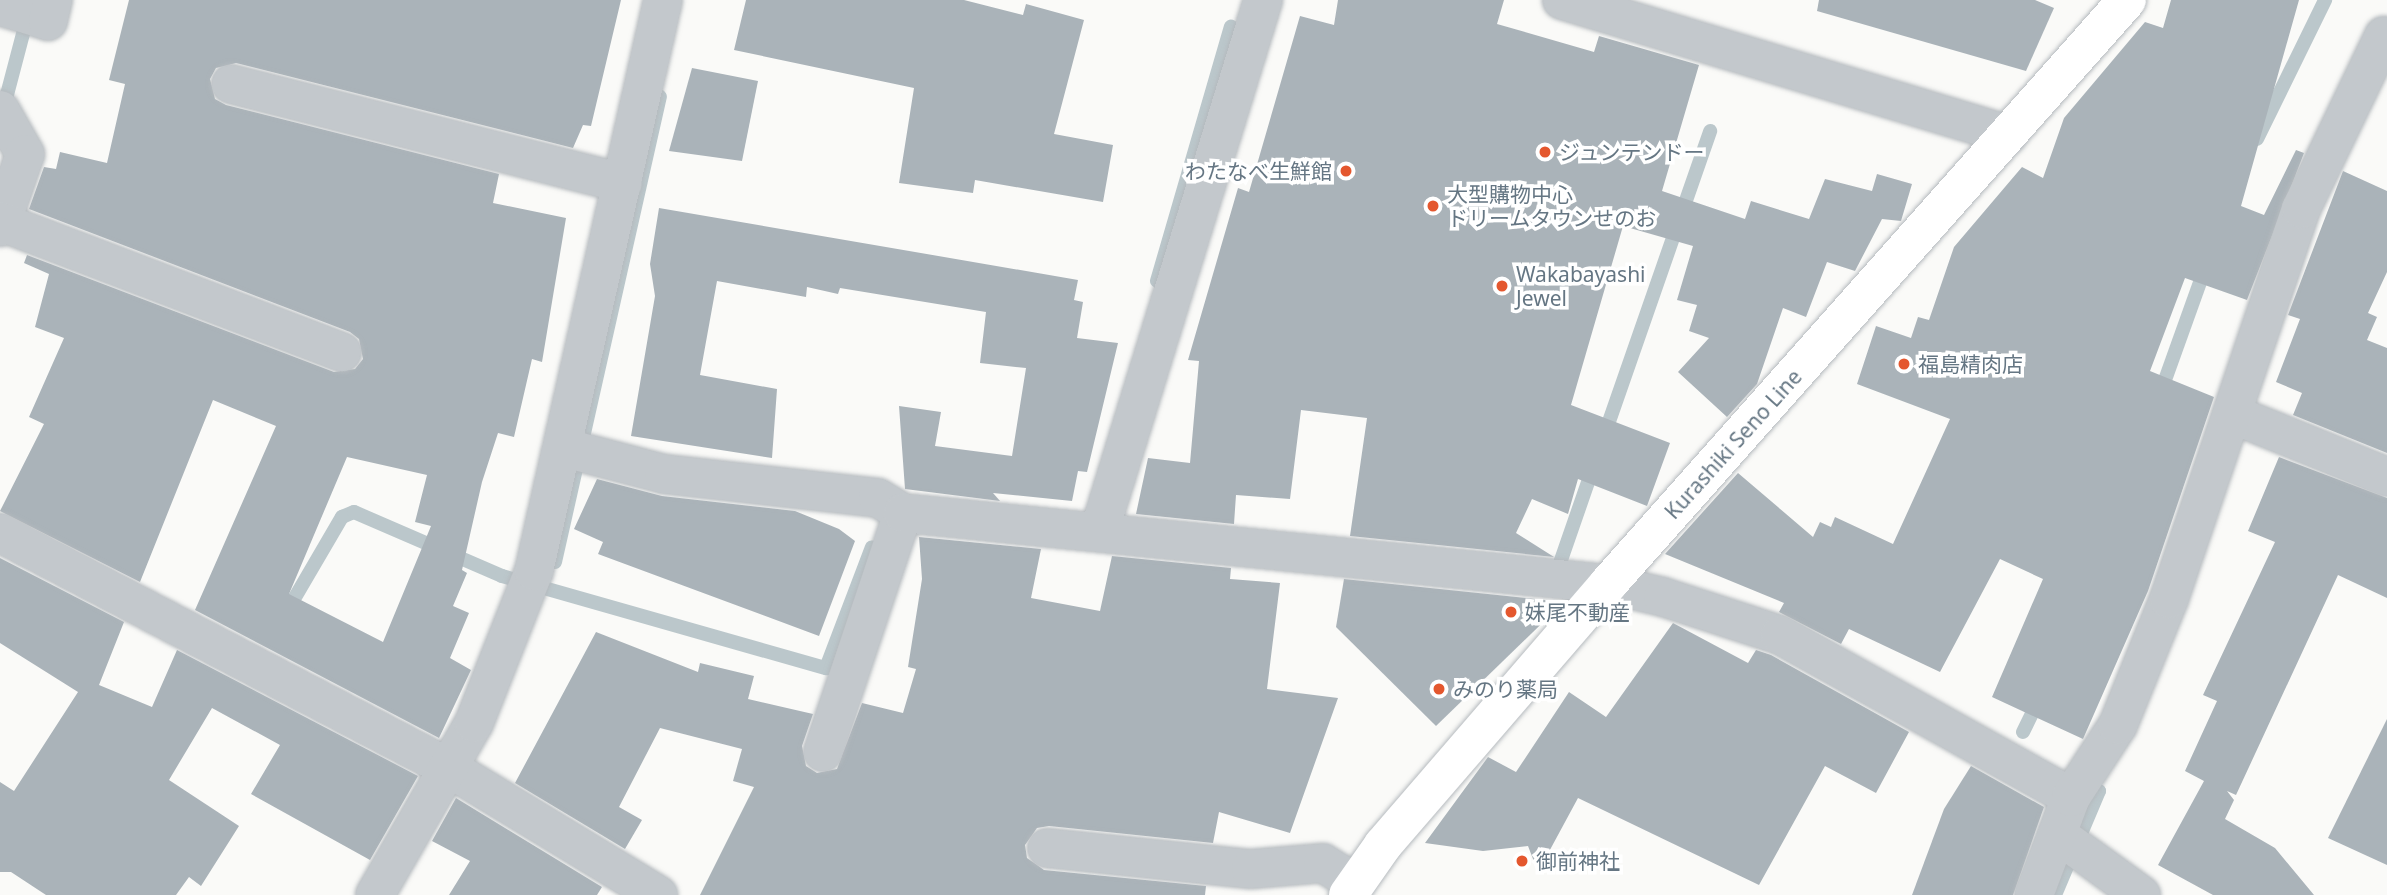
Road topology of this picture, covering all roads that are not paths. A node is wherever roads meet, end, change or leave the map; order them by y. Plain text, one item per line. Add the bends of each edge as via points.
1 (663, 0) edge
2 (1562, 0) edge
3 (2127, 0) edge
4 (1258, 1) edge
5 (2384, 36) dead end
6 (230, 84) dead end
7 (4, 118) edge
8 (2008, 135) junction
9 (622, 183) junction
10 (2, 215) edge
11 (342, 352) dead end
12 (2232, 414) junction
13 (579, 451) junction
14 (2387, 477) edge
15 (903, 513) junction
16 (1100, 529) junction
17 (0, 533) edge
18 (1608, 584) junction
19 (824, 751) dead end
20 (449, 768) junction
21 (2071, 797) junction
22 (2069, 843) junction
23 (1047, 848) dead end
24 (1352, 889) edge
25 (375, 895) edge
26 (658, 895) edge
27 (2034, 895) edge
28 (2141, 895) edge

1 - 9 street
2 - 8 street
3 - 8 main road, Kurashiki Seno Line
4 - 16 street
5 - 12 street via 2301,209
6 - 9 street
7 - 10 street via 25,154
8 - 18 main road, Kurashiki Seno Line
9 - 13 street
10 - 11 street
12 - 14 street
12 - 21 street via 2118,724
13 - 15 street via 664,474 878,498
13 - 20 street
15 - 16 street
15 - 19 street
16 - 18 street
17 - 20 street
18 - 21 street via 1780,635
18 - 24 main road, Kurashiki Seno Line
20 - 25 street
20 - 26 street
21 - 22 street
22 - 27 street
22 - 28 street
23 - 24 street via 1251,869 1324,863

